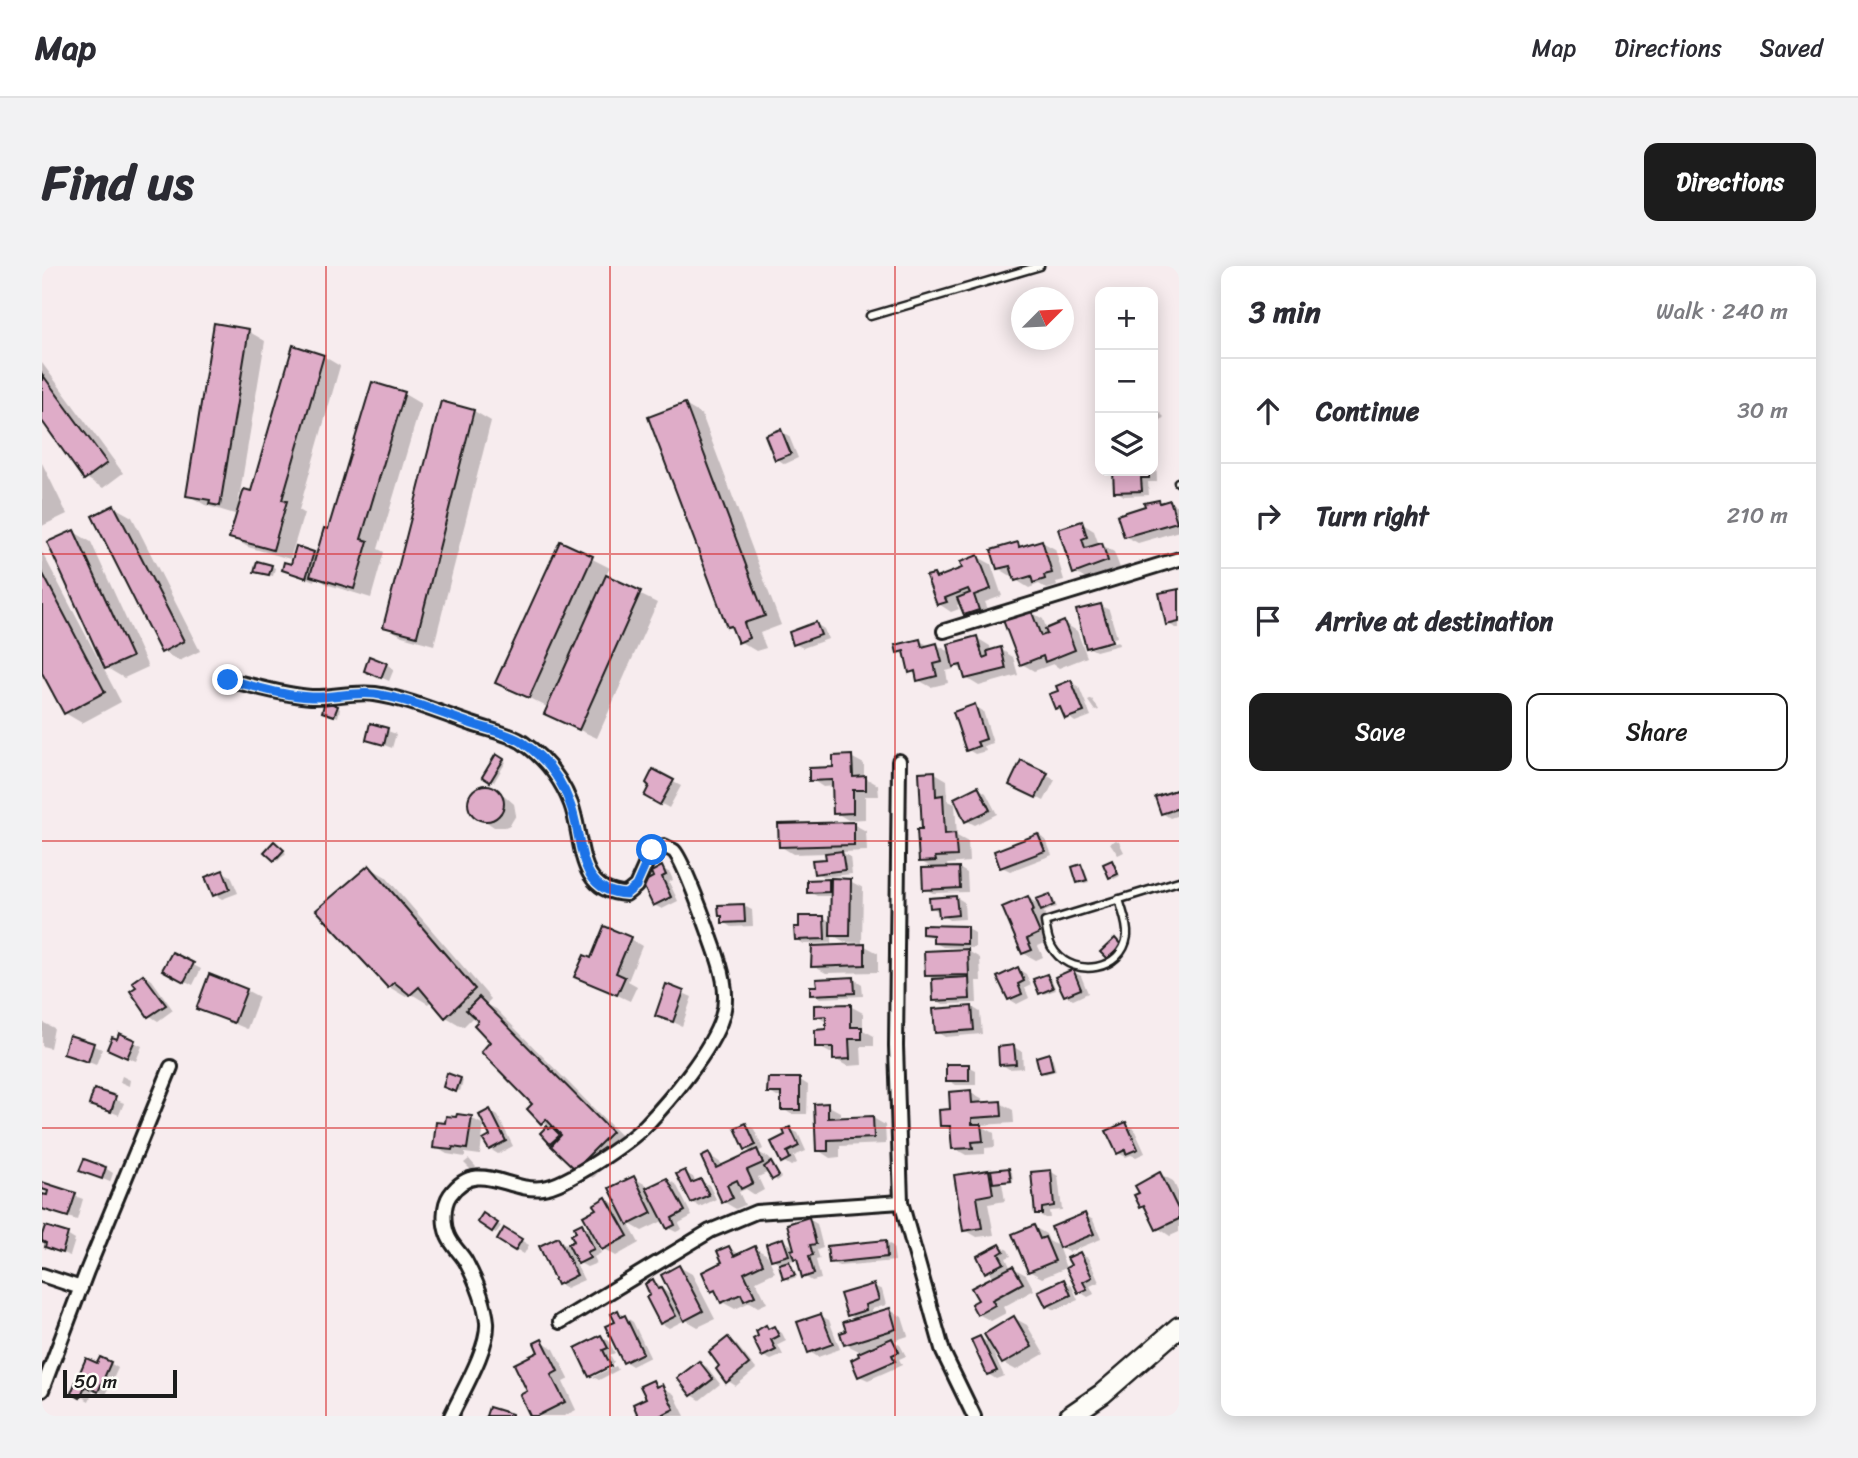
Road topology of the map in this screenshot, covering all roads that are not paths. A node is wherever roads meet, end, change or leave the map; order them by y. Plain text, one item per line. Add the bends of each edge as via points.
1 (1040, 266) edge
2 (870, 316) dead end
3 (1179, 559) edge
4 (944, 631) dead end
5 (228, 680) dead end
6 (900, 761) dead end
7 (1179, 881) edge
8 (1119, 899) junction
9 (171, 1067) dead end
10 (901, 1202) junction
11 (42, 1275) edge
12 (81, 1288) junction
13 (560, 1322) dead end
14 (1179, 1327) edge
15 (42, 1390) edge
16 (451, 1416) edge
17 (974, 1416) edge
18 (1070, 1416) edge

1 - 2 lane
3 - 4 street
5 - 16 street via 313,697 372,693 519,740 544,759 561,784 584,863 595,883 611,894 626,894 636,886 652,850 664,846 674,852 721,968 723,1015 709,1045 645,1126 566,1180 532,1188 479,1176 461,1182 448,1198 444,1215 448,1236 466,1262 487,1324 484,1343
6 - 10 street via 896,1046
7 - 8 lane
8 - 8 lane via 1127,936 1113,960 1095,968 1063,961 1050,943 1045,922
9 - 12 street
10 - 13 street via 755,1212 710,1231
10 - 17 street via 943,1352
11 - 12 street
12 - 15 street
14 - 18 main road

